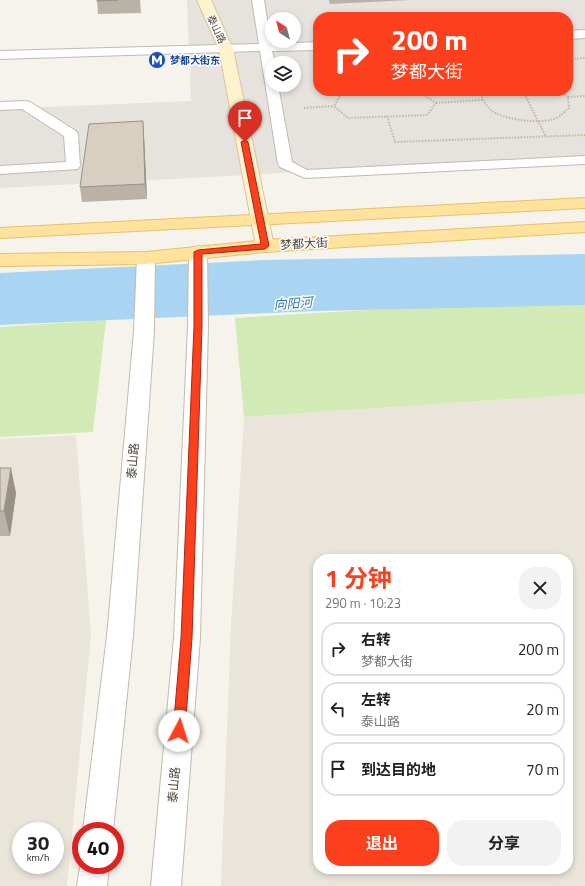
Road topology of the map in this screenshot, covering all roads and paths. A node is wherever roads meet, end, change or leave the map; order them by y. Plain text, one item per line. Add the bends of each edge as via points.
1 (204, 0) edge
2 (258, 0) edge
3 (585, 34) edge
4 (573, 35) edge
5 (313, 46) edge
6 (301, 47) edge
7 (265, 48) junction
8 (226, 49) junction
9 (0, 55) edge
10 (585, 58) edge
11 (573, 59) edge
12 (340, 96) edge
13 (426, 96) edge
14 (481, 96) edge
15 (526, 96) edge
16 (585, 96) edge
17 (568, 97) joint
18 (482, 100) junction
19 (436, 103) junction
20 (0, 106) edge
21 (334, 106) junction
22 (304, 108) dead end
23 (387, 116) junction
24 (538, 121) junction
25 (585, 135) edge
26 (546, 137) junction
27 (585, 160) edge
28 (0, 170) edge
29 (585, 203) edge
30 (260, 220) junction
31 (585, 227) edge
32 (0, 233) edge
33 (265, 246) junction
34 (198, 252) junction
35 (146, 258) junction
36 (0, 260) edge
37 (99, 822) edge
38 (93, 874) edge
39 (92, 886) edge
40 (166, 886) edge

1 - 8 main road, 泰山路
2 - 7 street
3 - 4 street
5 - 6 street
7 - 8 street
7 - 27 street via 285,164 305,174
8 - 9 street
8 - 30 main road, 泰山路
10 - 11 path
12 - 21 path
13 - 19 path
14 - 18 path
15 - 24 path
16 - 17 path
17 - 24 path via 569,108 555,118
18 - 19 path
18 - 24 path via 494,112 518,119
19 - 23 path via 427,115
20 - 28 street via 25,105 71,134 73,166
21 - 22 path
21 - 23 path via 348,118
23 - 26 path via 395,142
24 - 26 path
25 - 26 path
29 - 30 main road
30 - 32 main road
30 - 33 main road, 泰山路
31 - 33 main road, 梦都大街
33 - 34 main road, 梦都大街
34 - 35 main road, 梦都大街
34 - 40 street, 泰山路 via 198,326 187,638
35 - 36 main road, 梦都大街
35 - 37 street, 泰山路 via 144,330 120,636
38 - 39 street

